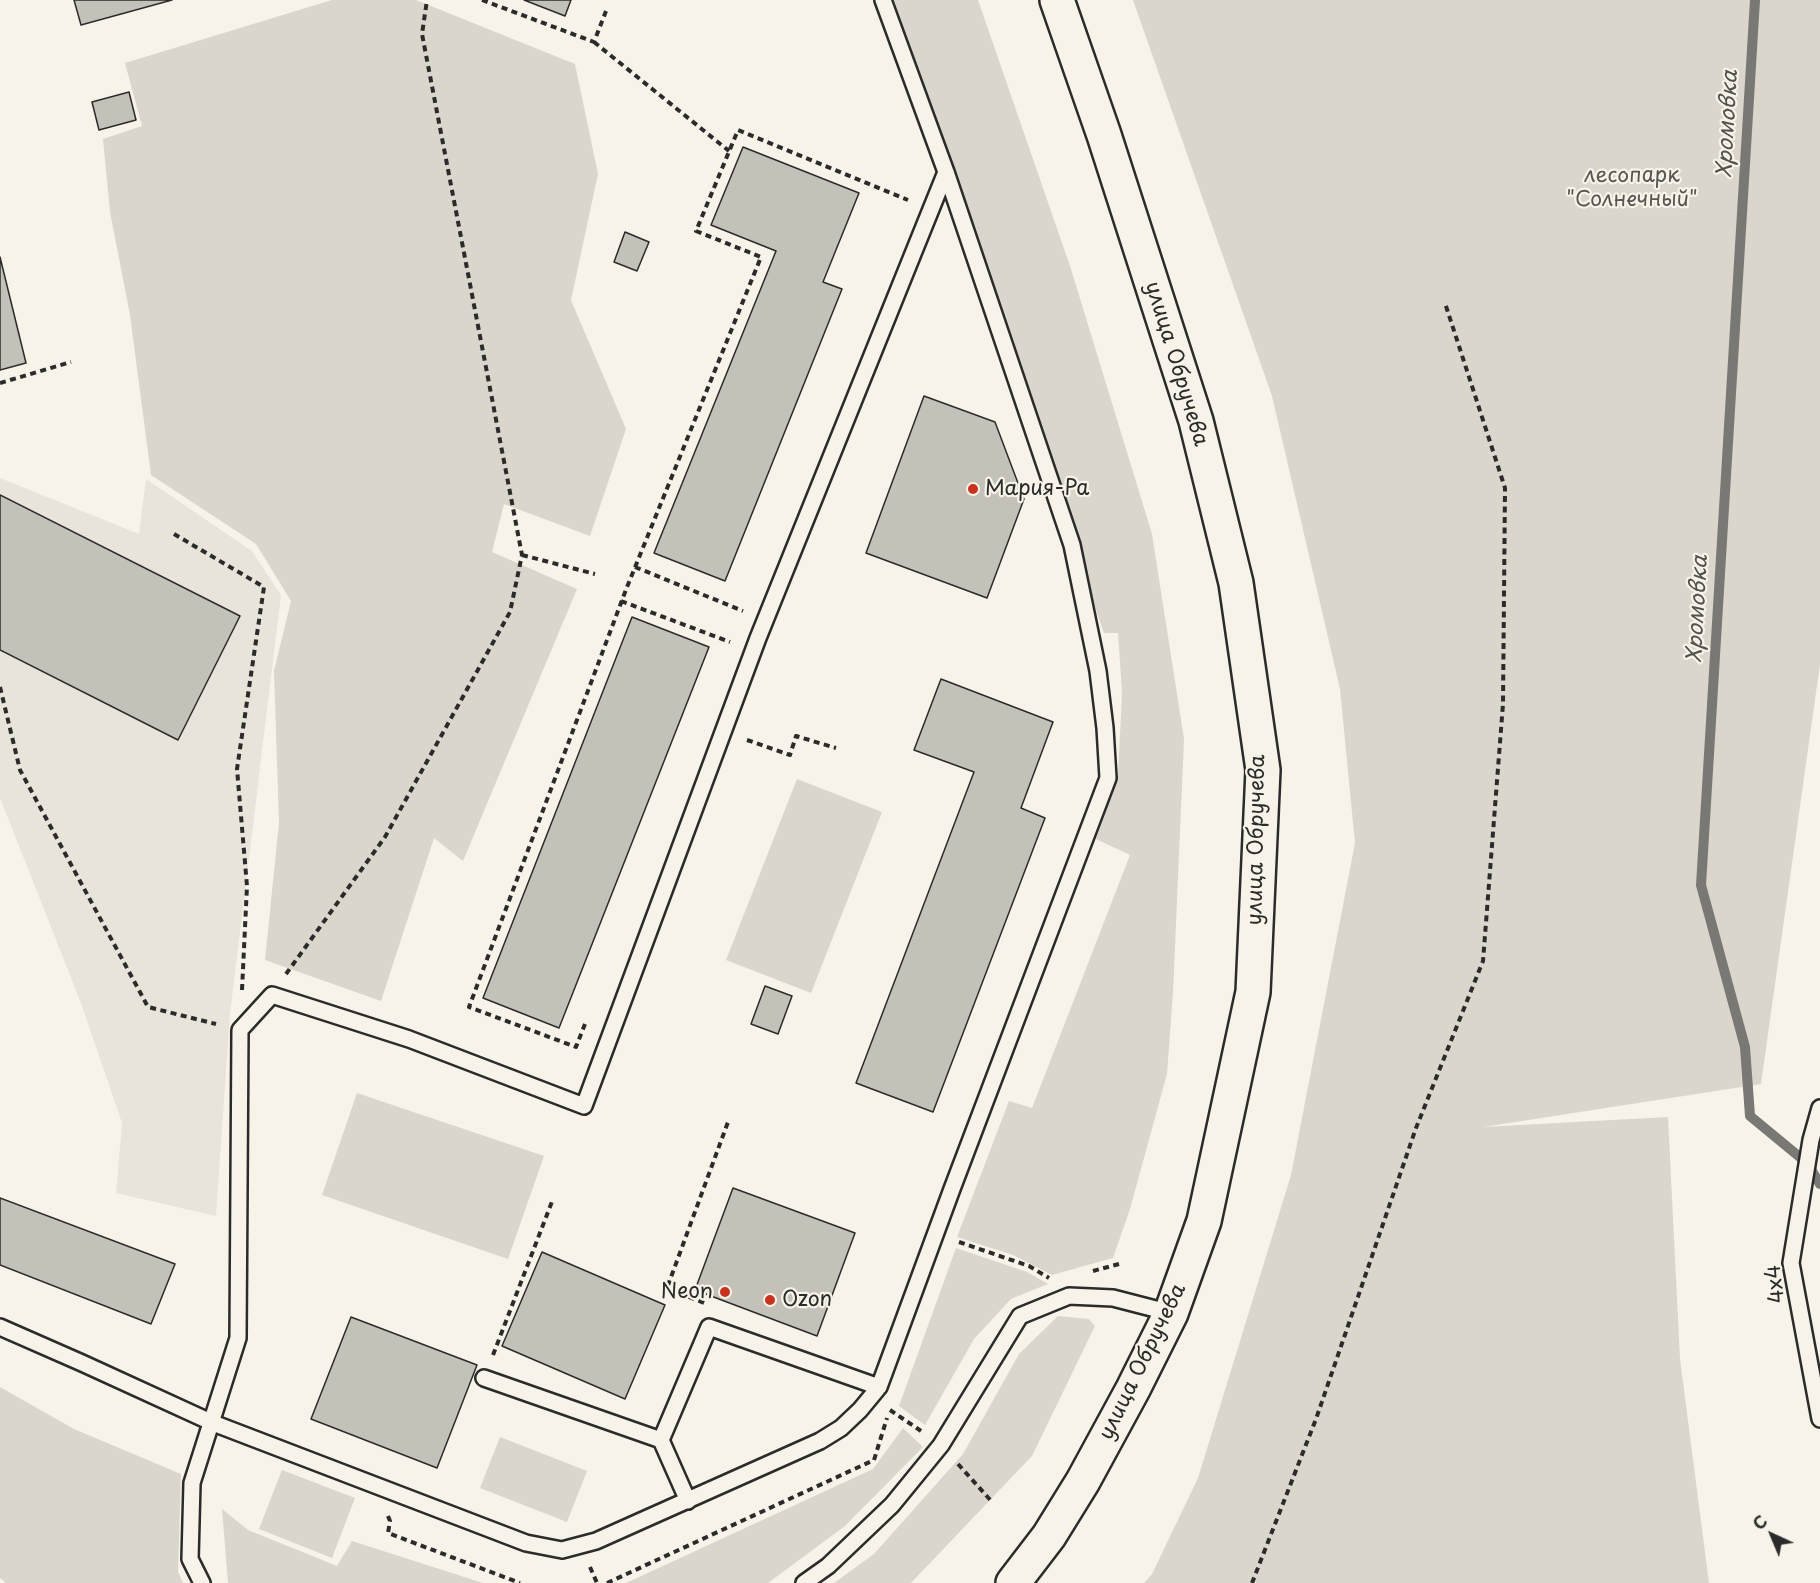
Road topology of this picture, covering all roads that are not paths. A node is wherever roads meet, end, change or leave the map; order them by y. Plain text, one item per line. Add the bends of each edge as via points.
1 (883, 0) edge
2 (1057, 0) edge
3 (946, 172) junction
4 (1820, 1108) edge
5 (1171, 1313) junction
6 (0, 1328) edge
7 (484, 1378) road end
8 (879, 1387) junction
9 (1820, 1419) edge
10 (213, 1423) junction
11 (661, 1440) junction
12 (688, 1501) junction
13 (202, 1583) edge
14 (804, 1583) edge
15 (1013, 1583) edge

1 - 3 lane
2 - 5 street, улица Обручева via 1196,421 1236,583 1263,770 1253,992 1204,1221
3 - 8 lane via 1072,545 1098,671 1108,778
3 - 10 lane via 758,638 584,1106 409,1040 272,995 240,1030 238,1338
4 - 9 lane, 4x4 via 1791,1263
5 - 14 lane via 1113,1298 1069,1296 1020,1316 941,1445 892,1505 828,1566
5 - 15 street, улица Обручева via 1083,1481 1049,1536
6 - 10 lane
7 - 11 lane
8 - 11 lane via 709,1327
8 - 12 lane via 841,1428 820,1442
10 - 12 lane via 526,1543 562,1550 596,1541
10 - 13 lane via 192,1484 190,1559
11 - 12 lane

